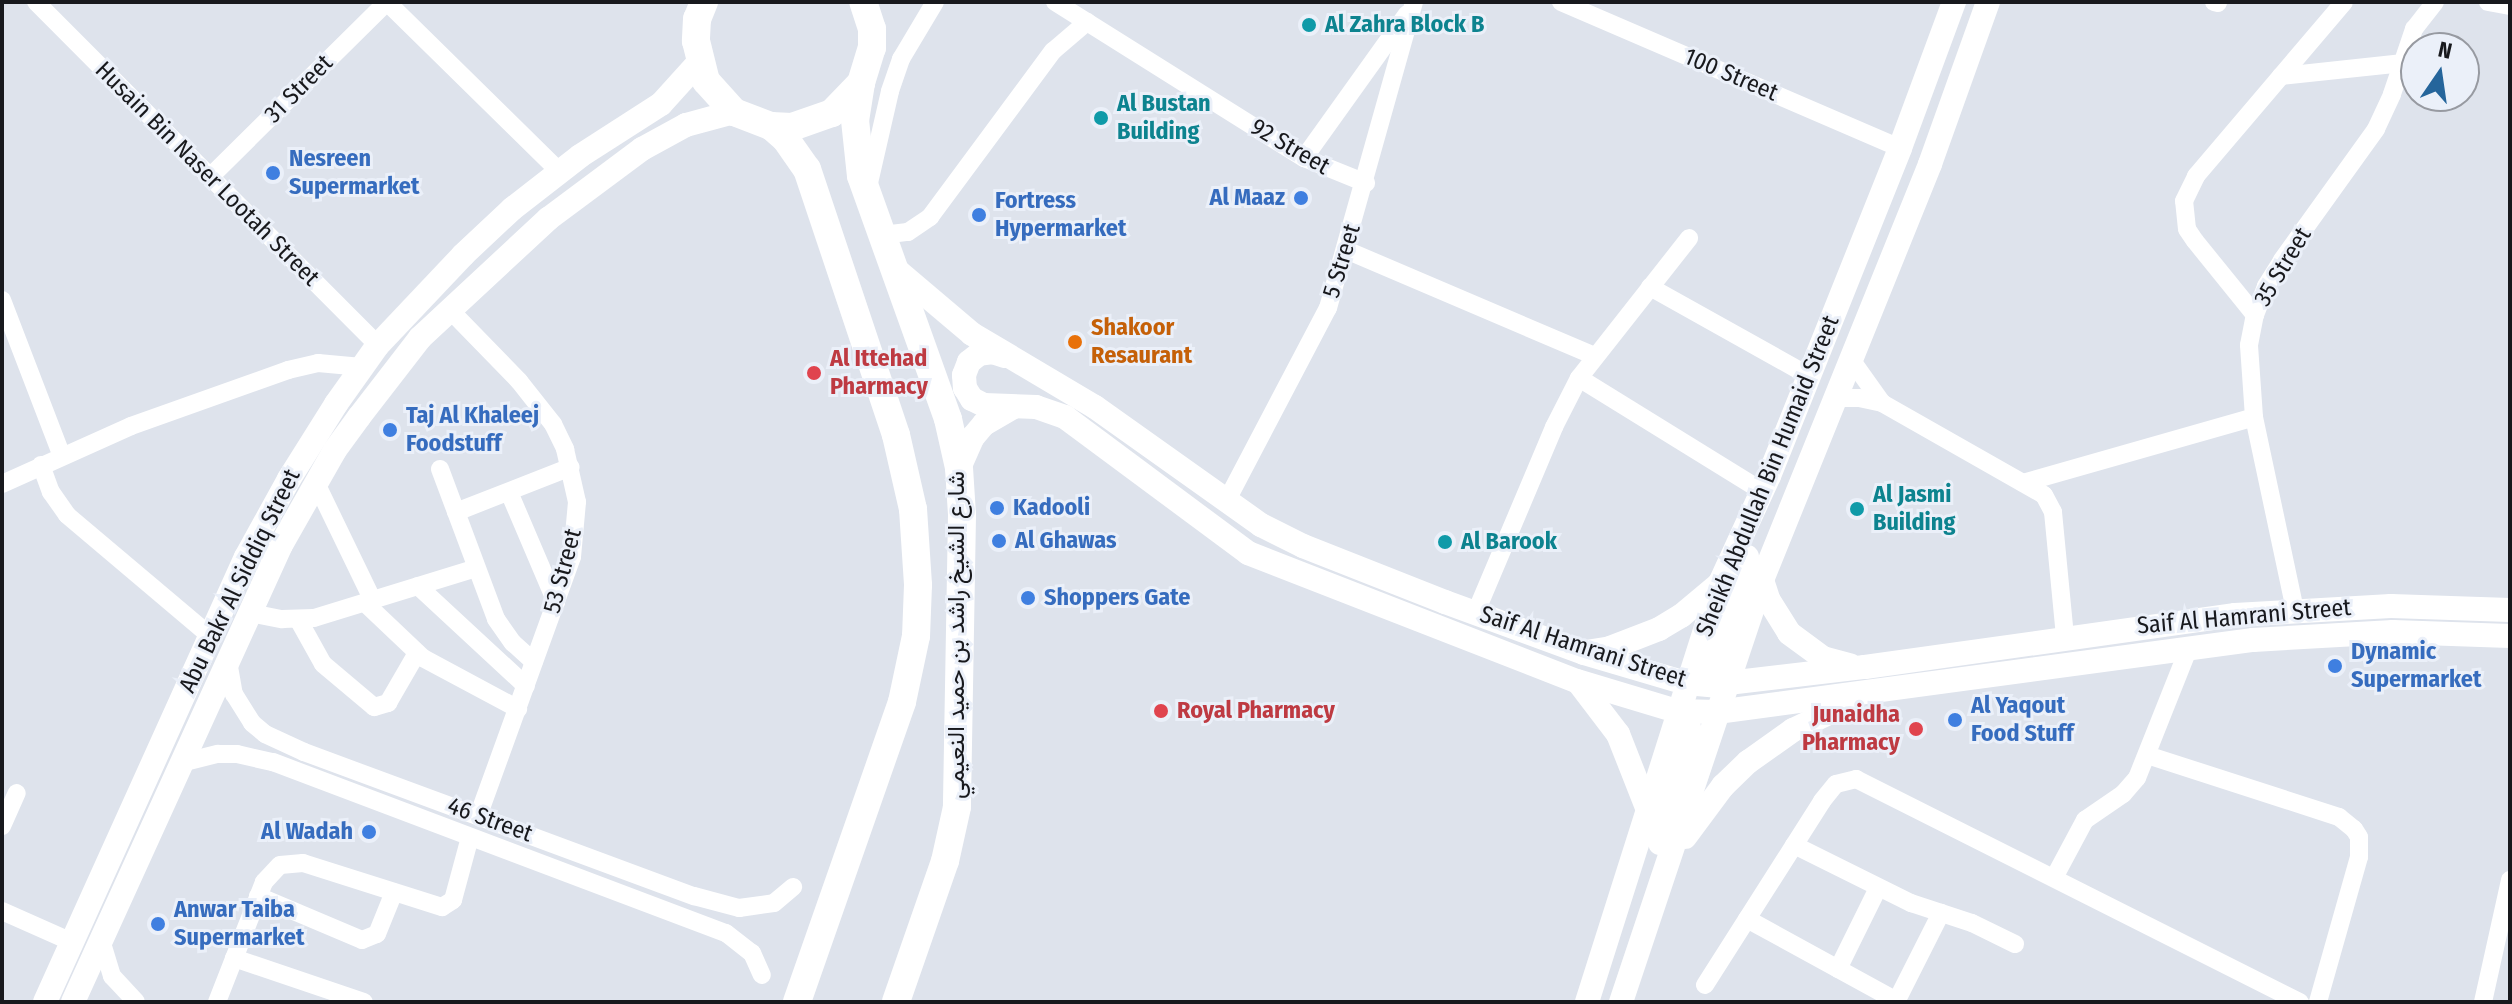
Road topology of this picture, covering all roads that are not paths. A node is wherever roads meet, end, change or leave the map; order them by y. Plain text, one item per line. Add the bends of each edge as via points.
1 (36, 2) edge
2 (387, 2) edge
3 (863, 2) edge
4 (880, 2) edge
5 (935, 2) edge
6 (1055, 2) edge
7 (1561, 2) edge
8 (1954, 2) edge
9 (1988, 2) edge
10 (2344, 2) edge
11 (2435, 2) edge
12 (1413, 4) edge
13 (698, 8) edge
14 (1087, 22) junction
15 (872, 29) junction
16 (2413, 32) edge
17 (699, 62) junction
18 (2400, 63) edge
19 (2400, 70) edge
20 (2281, 76) junction
21 (861, 83) junction
22 (734, 112) junction
23 (771, 126) junction
24 (1900, 148) junction
25 (1304, 158) junction
26 (560, 172) junction
27 (210, 177) junction
28 (1366, 183) junction
29 (867, 193) junction
30 (882, 235) junction
31 (1689, 238) dead end
32 (1346, 250) junction
33 (894, 268) junction
34 (1650, 287) junction
35 (2, 300) edge
36 (450, 310) junction
37 (2255, 315) junction
38 (378, 345) junction
39 (1005, 356) junction
40 (1595, 356) junction
41 (1850, 358) junction
42 (362, 367) junction
43 (1809, 376) junction
44 (1579, 378) junction
45 (1834, 398) junction
46 (1882, 403) junction
47 (1014, 406) junction
48 (2254, 417) junction
49 (62, 456) junction
50 (41, 465) junction
51 (571, 467) junction
52 (959, 468) junction
53 (440, 469) dead end
54 (316, 483) junction
55 (1765, 483) junction
56 (2023, 483) junction
57 (2, 484) edge
58 (509, 492) junction
59 (1226, 502) junction
60 (456, 512) junction
61 (477, 568) junction
62 (1762, 580) junction
63 (1720, 583) junction
64 (418, 586) junction
65 (369, 602) junction
66 (556, 602) junction
67 (2295, 610) junction
68 (2510, 610) edge
69 (1476, 612) junction
70 (250, 613) junction
71 (298, 619) junction
72 (210, 636) junction
73 (2510, 636) edge
74 (2065, 637) junction
75 (2189, 647) junction
76 (417, 653) junction
77 (1584, 653) junction
78 (228, 661) junction
79 (534, 662) junction
80 (1865, 667) junction
81 (1577, 681) junction
82 (1686, 683) junction
83 (1718, 684) junction
84 (526, 686) junction
85 (1871, 693) junction
86 (518, 709) junction
87 (1685, 712) junction
88 (1717, 712) junction
89 (304, 752) junction
90 (2147, 755) junction
91 (181, 763) junction
92 (297, 772) junction
93 (17, 793) dead end
94 (1648, 810) junction
95 (478, 816) junction
96 (2, 826) edge
97 (470, 837) junction
98 (1794, 845) junction
99 (1672, 855) junction
100 (2055, 876) junction
101 (2510, 880) edge
102 (793, 887) dead end
103 (1878, 888) junction
104 (394, 892) junction
105 (258, 896) junction
106 (694, 896) junction
107 (2, 911) edge
108 (1651, 912) junction
109 (1941, 913) junction
110 (685, 918) junction
111 (1747, 919) junction
112 (101, 940) junction
113 (72, 942) junction
114 (2015, 944) dead end
115 (234, 958) junction
116 (1838, 969) junction
117 (762, 975) dead end
118 (1705, 985) dead end
119 (58, 1000) edge
120 (1897, 1001) edge
121 (136, 1002) edge
122 (217, 1002) edge
123 (364, 1002) edge
124 (797, 1002) edge
125 (896, 1002) edge
126 (1587, 1002) edge
127 (1621, 1002) edge
128 (2300, 1002) edge
129 (2318, 1002) edge
130 (2483, 1002) edge

1 - 27 street, Husain Bin Naser Lootah Street
2 - 26 street
2 - 27 street, 31 Street
3 - 15 main road
4 - 15 street
5 - 29 street via 893,80
6 - 14 street, 92 Street
7 - 24 street, 100 Street
8 - 24 street, Sheikh Abdullah Bin Humaid Street
9 - 41 street, Sheikh Abdullah Bin Humaid Street via 1930,164
10 - 20 street
11 - 16 street, 35 Street
12 - 25 street
12 - 28 street, 5 Street
13 - 17 main road
14 - 25 street, 92 Street
14 - 30 street via 1053,51 930,217 908,232
15 - 21 main road, شارع الشيخ راشد بن حميد النعيمي
17 - 22 main road via 706,81
17 - 26 street, Abu Bakr Al Siddiq Street via 661,104
18 - 20 street
19 - 37 street, 35 Street via 2376,129 2282,260
20 - 37 street via 2196,176 2184,201 2187,229
21 - 23 main road via 848,100 813,123
21 - 29 main road, شارع الشيخ راشد بن حميد النعيمي via 855,138
22 - 23 main road
22 - 36 street, Abu Bakr Al Siddiq Street via 686,125 622,162 514,248
23 - 124 main road, شارع الشيخ راشد بن حميد النعيمي via 807,169 896,435 913,509 918,585 916,636 902,702
24 - 43 street, Sheikh Abdullah Bin Humaid Street
25 - 28 street, 92 Street
26 - 38 street, Abu Bakr Al Siddiq Street via 463,255
27 - 38 street, Husain Bin Naser Lootah Street
28 - 32 street, 5 Street
29 - 30 main road, شارع الشيخ راشد بن حميد النعيمي
30 - 33 main road, شارع الشيخ راشد بن حميد النعيمي
31 - 34 street
32 - 40 street
32 - 59 street, 5 Street via 1321,325
33 - 39 street, Saif Al Hamrani Street
33 - 52 main road, شارع الشيخ راشد بن حميد النعيمي via 948,419
34 - 40 street
34 - 43 street
35 - 49 street
36 - 51 street, 53 Street via 537,402
36 - 54 street, Abu Bakr Al Siddiq Street via 388,377
37 - 48 street, 35 Street via 2249,345
38 - 42 street, Abu Bakr Al Siddiq Street
39 - 47 street, Saif Al Hamrani Street via 979,354 969,362 965,388 984,405
39 - 59 street, Saif Al Hamrani Street via 1105,413
40 - 44 street
41 - 45 street, Sheikh Abdullah Bin Humaid Street
41 - 46 street
42 - 49 street via 318,363 288,370
42 - 72 street, Abu Bakr Al Siddiq Street via 281,492
43 - 55 street, Sheikh Abdullah Bin Humaid Street
44 - 55 street
44 - 69 street
45 - 46 street
45 - 62 street, Sheikh Abdullah Bin Humaid Street
46 - 56 street
47 - 52 street via 984,424
47 - 81 street, Saif Al Hamrani Street via 1065,417 1248,553
48 - 56 street
48 - 67 street, 35 Street
49 - 50 street
50 - 57 street
50 - 72 street via 67,515
51 - 58 street
51 - 66 street, 53 Street via 577,530
52 - 125 main road, شارع الشيخ راشد بن حميد النعيمي via 957,807 941,872
53 - 60 street
54 - 65 street
54 - 70 street, Abu Bakr Al Siddiq Street
55 - 63 street, Sheikh Abdullah Bin Humaid Street
55 - 83 street
56 - 74 street via 2044,495 2053,512
58 - 60 street
58 - 66 street
59 - 69 street, Saif Al Hamrani Street via 1303,546
60 - 61 street
61 - 64 street
61 - 79 street via 496,619
62 - 80 street via 1777,617 1804,647 1823,658
62 - 83 street, Sheikh Abdullah Bin Humaid Street
63 - 77 street via 1659,629
63 - 82 street, Sheikh Abdullah Bin Humaid Street
64 - 65 street
64 - 84 street
65 - 71 street
65 - 76 street
66 - 79 street, 53 Street
67 - 68 street, Saif Al Hamrani Street
67 - 74 street, Saif Al Hamrani Street
69 - 77 street, Saif Al Hamrani Street
70 - 71 street
70 - 78 street, Abu Bakr Al Siddiq Street
71 - 76 street via 323,664 374,707 388,703
72 - 113 street, Abu Bakr Al Siddiq Street
73 - 75 street, Saif Al Hamrani Street via 2359,633
74 - 80 street, Saif Al Hamrani Street
75 - 85 street, Saif Al Hamrani Street
75 - 90 street
76 - 86 street
77 - 82 street, Saif Al Hamrani Street
78 - 89 street, 46 Street via 234,694 252,723
78 - 91 street, Abu Bakr Al Siddiq Street
79 - 84 street, 53 Street
80 - 83 street, Saif Al Hamrani Street
81 - 87 street, Saif Al Hamrani Street
81 - 94 street via 1618,734
82 - 83 street, Saif Al Hamrani Street
82 - 87 street, Sheikh Abdullah Bin Humaid Street
83 - 88 street, Sheikh Abdullah Bin Humaid Street
84 - 86 street, 53 Street
85 - 88 street, Saif Al Hamrani Street
85 - 99 street via 1793,730 1748,762 1718,792
86 - 95 street, 53 Street
87 - 88 street, Saif Al Hamrani Street
87 - 94 street, Sheikh Abdullah Bin Humaid Street
87 - 108 street via 1654,870
88 - 99 street, Sheikh Abdullah Bin Humaid Street
89 - 92 street via 293,756
89 - 95 street, 46 Street
90 - 100 street via 2131,787 2085,820
90 - 129 street via 2339,817 2354,829 2359,857
91 - 92 street, 46 Street via 237,754
91 - 112 street, Abu Bakr Al Siddiq Street
92 - 97 street, 46 Street
93 - 96 street
94 - 126 street, Sheikh Abdullah Bin Humaid Street
95 - 106 street, 46 Street
97 - 104 street via 449,905 435,906
97 - 110 street, 46 Street
98 - 100 street via 1836,784 1856,779
98 - 103 street
98 - 111 street
99 - 108 street, Sheikh Abdullah Bin Humaid Street
100 - 128 street via 2162,936
101 - 130 street
102 - 106 street, 46 Street via 774,903 751,909
103 - 109 street
103 - 116 street
104 - 105 street via 292,862 270,872
104 - 105 street via 377,934 362,940
105 - 115 street
106 - 110 street via 697,910
107 - 113 street
108 - 127 street, Sheikh Abdullah Bin Humaid Street
109 - 114 street
109 - 120 street
110 - 117 street, 46 Street via 736,938 752,953
111 - 116 street
111 - 118 street
112 - 119 street, Abu Bakr Al Siddiq Street
112 - 121 street via 112,976
113 - 119 street, Abu Bakr Al Siddiq Street
115 - 122 street
115 - 123 street
116 - 120 street

